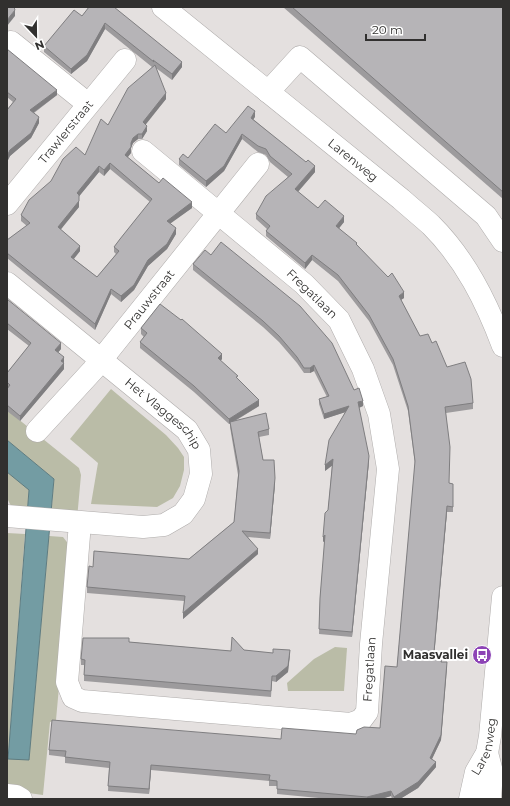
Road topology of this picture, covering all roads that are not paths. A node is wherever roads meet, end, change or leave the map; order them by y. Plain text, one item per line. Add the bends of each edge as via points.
1 (163, 7) edge
2 (11, 42) dead end
3 (125, 60) dead end
4 (268, 92) junction
5 (88, 104) junction
6 (143, 151) dead end
7 (258, 164) dead end
8 (7, 204) edge
9 (219, 214) junction
10 (503, 241) edge
11 (7, 283) edge
12 (503, 346) edge
13 (101, 360) junction
14 (37, 431) dead end
15 (7, 516) edge
16 (71, 522) junction
17 (503, 597) edge
18 (487, 753) junction
19 (7, 795) edge
20 (21, 799) edge
21 (470, 799) edge
22 (490, 799) edge

1 - 4 street, Larenweg
2 - 5 street
3 - 5 street, Trawlerstraat
4 - 10 street via 300,56 486,216
4 - 12 street, Larenweg via 431,226 464,265 475,283
5 - 8 street, Trawlerstraat
6 - 9 street, Fregatlaan
7 - 9 street, Prauwstraat
9 - 13 street, Prauwstraat
9 - 16 street, Fregatlaan via 304,284 339,320 363,369 379,414 388,469 367,712 361,720 351,724 82,701 73,697 67,682
11 - 13 street, Het Vlaggeschip
13 - 14 street, Prauwstraat
13 - 16 street, Het Vlaggeschip via 186,430 199,450 201,474 194,499 183,514 164,525 143,527
15 - 16 street, Het Vlaggeschip
17 - 18 street, Larenweg
18 - 21 street, Larenweg via 476,772
18 - 22 street via 492,772
19 - 20 street

